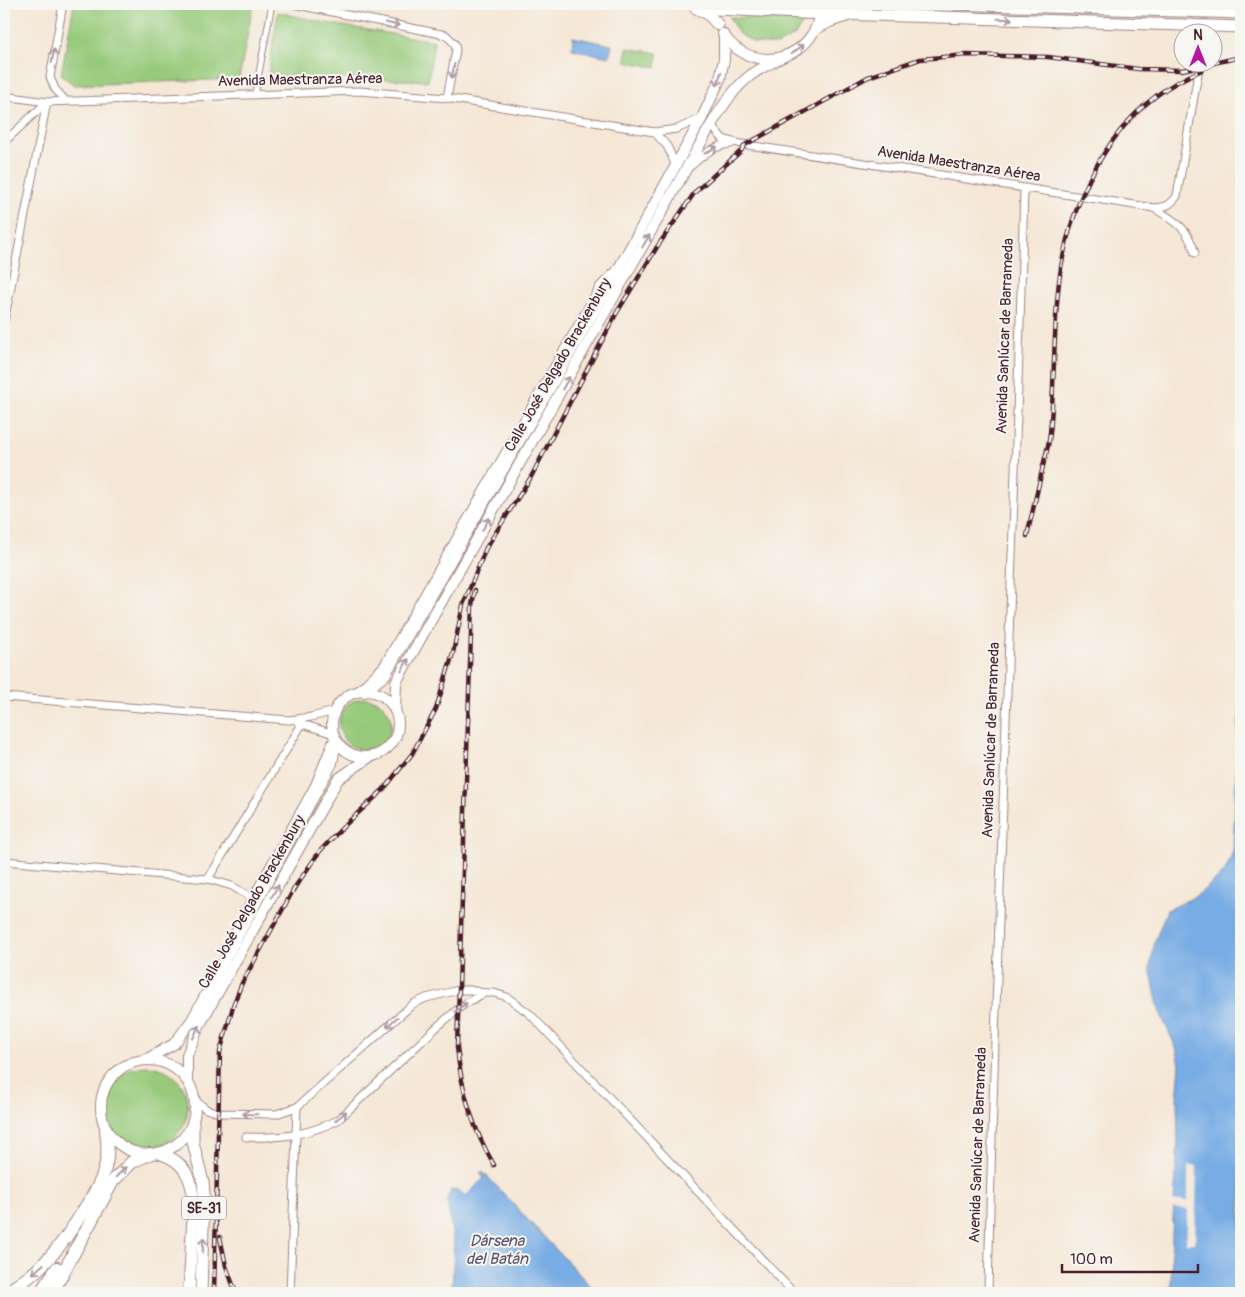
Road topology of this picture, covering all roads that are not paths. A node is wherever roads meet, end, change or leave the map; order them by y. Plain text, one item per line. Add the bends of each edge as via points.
1 (63, 4) edge
2 (272, 4) edge
3 (293, 4) edge
4 (689, 4) edge
5 (954, 4) edge
6 (715, 6) edge
7 (821, 9) edge
8 (1241, 13) edge
9 (854, 15) junction
10 (718, 25) junction
11 (1241, 27) edge
12 (816, 29) junction
13 (724, 36) junction
14 (782, 57) junction
15 (1198, 72) edge
16 (255, 94) junction
17 (4, 96) edge
18 (447, 98) junction
19 (65, 100) junction
20 (47, 102) junction
21 (702, 118) junction
22 (711, 125) junction
23 (654, 132) junction
24 (4, 142) edge
25 (741, 144) junction
26 (676, 166) junction
27 (687, 169) junction
28 (1024, 189) junction
29 (1154, 208) junction
30 (1195, 252) dead end
31 (4, 322) edge
32 (359, 692) junction
33 (4, 698) edge
34 (335, 711) junction
35 (395, 711) junction
36 (289, 720) junction
37 (302, 724) junction
38 (335, 737) junction
39 (371, 756) junction
40 (4, 861) edge
41 (208, 879) junction
42 (252, 898) junction
43 (218, 973) junction
44 (484, 993) junction
45 (146, 1059) junction
46 (187, 1079) junction
47 (195, 1100) junction
48 (297, 1108) junction
49 (193, 1123) junction
50 (106, 1129) junction
51 (297, 1135) junction
52 (246, 1137) dead end
53 (153, 1154) junction
54 (72, 1240) junction
55 (4, 1293) edge
56 (40, 1293) edge
57 (52, 1293) edge
58 (189, 1293) edge
59 (201, 1293) edge
60 (290, 1293) edge
61 (794, 1293) edge
62 (988, 1293) edge

19 -> 1 street via 50,77
2 - 16 street
3 -> 18 street via 446,35 456,50
4 - 6 main road
4 - 10 main road via 708,14
5 - 8 main road, bridge
6 - 7 main road
6 - 10 main road
7 - 9 main road
7 - 12 main road
9 -> 11 main road, bridge
9 - 12 main road
10 - 13 main road
14 -> 12 main road, Calle José Delgado Brackenbury via 802,46
13 - 14 main road via 737,49 754,57
13 -> 21 main road, Calle José Delgado Brackenbury via 720,79
14 - 22 main road, Calle José Delgado Brackenbury via 739,86
15 - 29 street, Avenida Maestranza Aérea via 1177,196 1166,207
16 - 18 street, Avenida Maestranza Aérea via 350,90
16 - 19 street, Avenida Maestranza Aérea
17 - 20 street, Avenida Maestranza Aérea
18 - 23 street, Avenida Maestranza Aérea
19 - 20 street, Avenida Maestranza Aérea
20 - 24 street
20 - 31 street
21 - 23 street, Avenida Maestranza Aérea via 677,129
21 - 26 main road, Calle José Delgado Brackenbury
22 - 25 street via 727,141
22 - 27 main road, Calle José Delgado Brackenbury
23 - 26 street via 667,146
27 -> 25 street via 714,148
25 - 28 street, Avenida Maestranza Aérea
26 - 32 main road, Calle José Delgado Brackenbury via 386,675
35 -> 27 main road, Calle José Delgado Brackenbury via 396,682
28 - 29 street, Avenida Maestranza Aérea
28 - 62 street, Avenida Sanlúcar de Barrameda
29 - 30 street via 1182,226 1192,240
32 - 34 main road via 343,700
32 - 35 main road via 382,697
33 - 36 street
34 - 36 street
34 - 38 main road via 332,727
35 - 39 main road via 398,726 394,738 387,748
36 - 37 street
37 - 38 street
37 - 41 street
38 - 39 main road via 344,749 354,755
38 - 42 street via 314,786
38 - 43 main road, Calle José Delgado Brackenbury via 332,764
46 -> 39 main road, Calle José Delgado Brackenbury via 187,1054 199,1026 338,779
40 - 41 street
41 - 42 street via 232,886
42 - 43 street
43 - 45 main road, Calle José Delgado Brackenbury via 192,1020 174,1044
44 -> 48 street via 459,990 413,1004
51 -> 44 street via 318,1130 338,1120 438,1026
44 - 61 street via 507,997 530,1014
45 - 46 main road via 165,1062
45 - 50 main road via 128,1064 107,1083 101,1110
46 - 47 main road
48 -> 47 street via 276,1114 219,1113 206,1109
47 - 49 main road
48 - 51 street
49 - 53 main road via 180,1142 166,1151
59 -> 49 main road, SE-31 via 204,1182 193,1142
50 - 53 main road via 121,1146 134,1152
50 - 54 highway via 107,1163
51 - 52 street
51 - 60 street
54 -> 53 highway via 113,1181 132,1162
53 - 58 main road, SE-31 via 168,1156 178,1162 190,1182 194,1197
54 -> 55 highway via 38,1270
54 - 56 highway
54 - 57 highway

